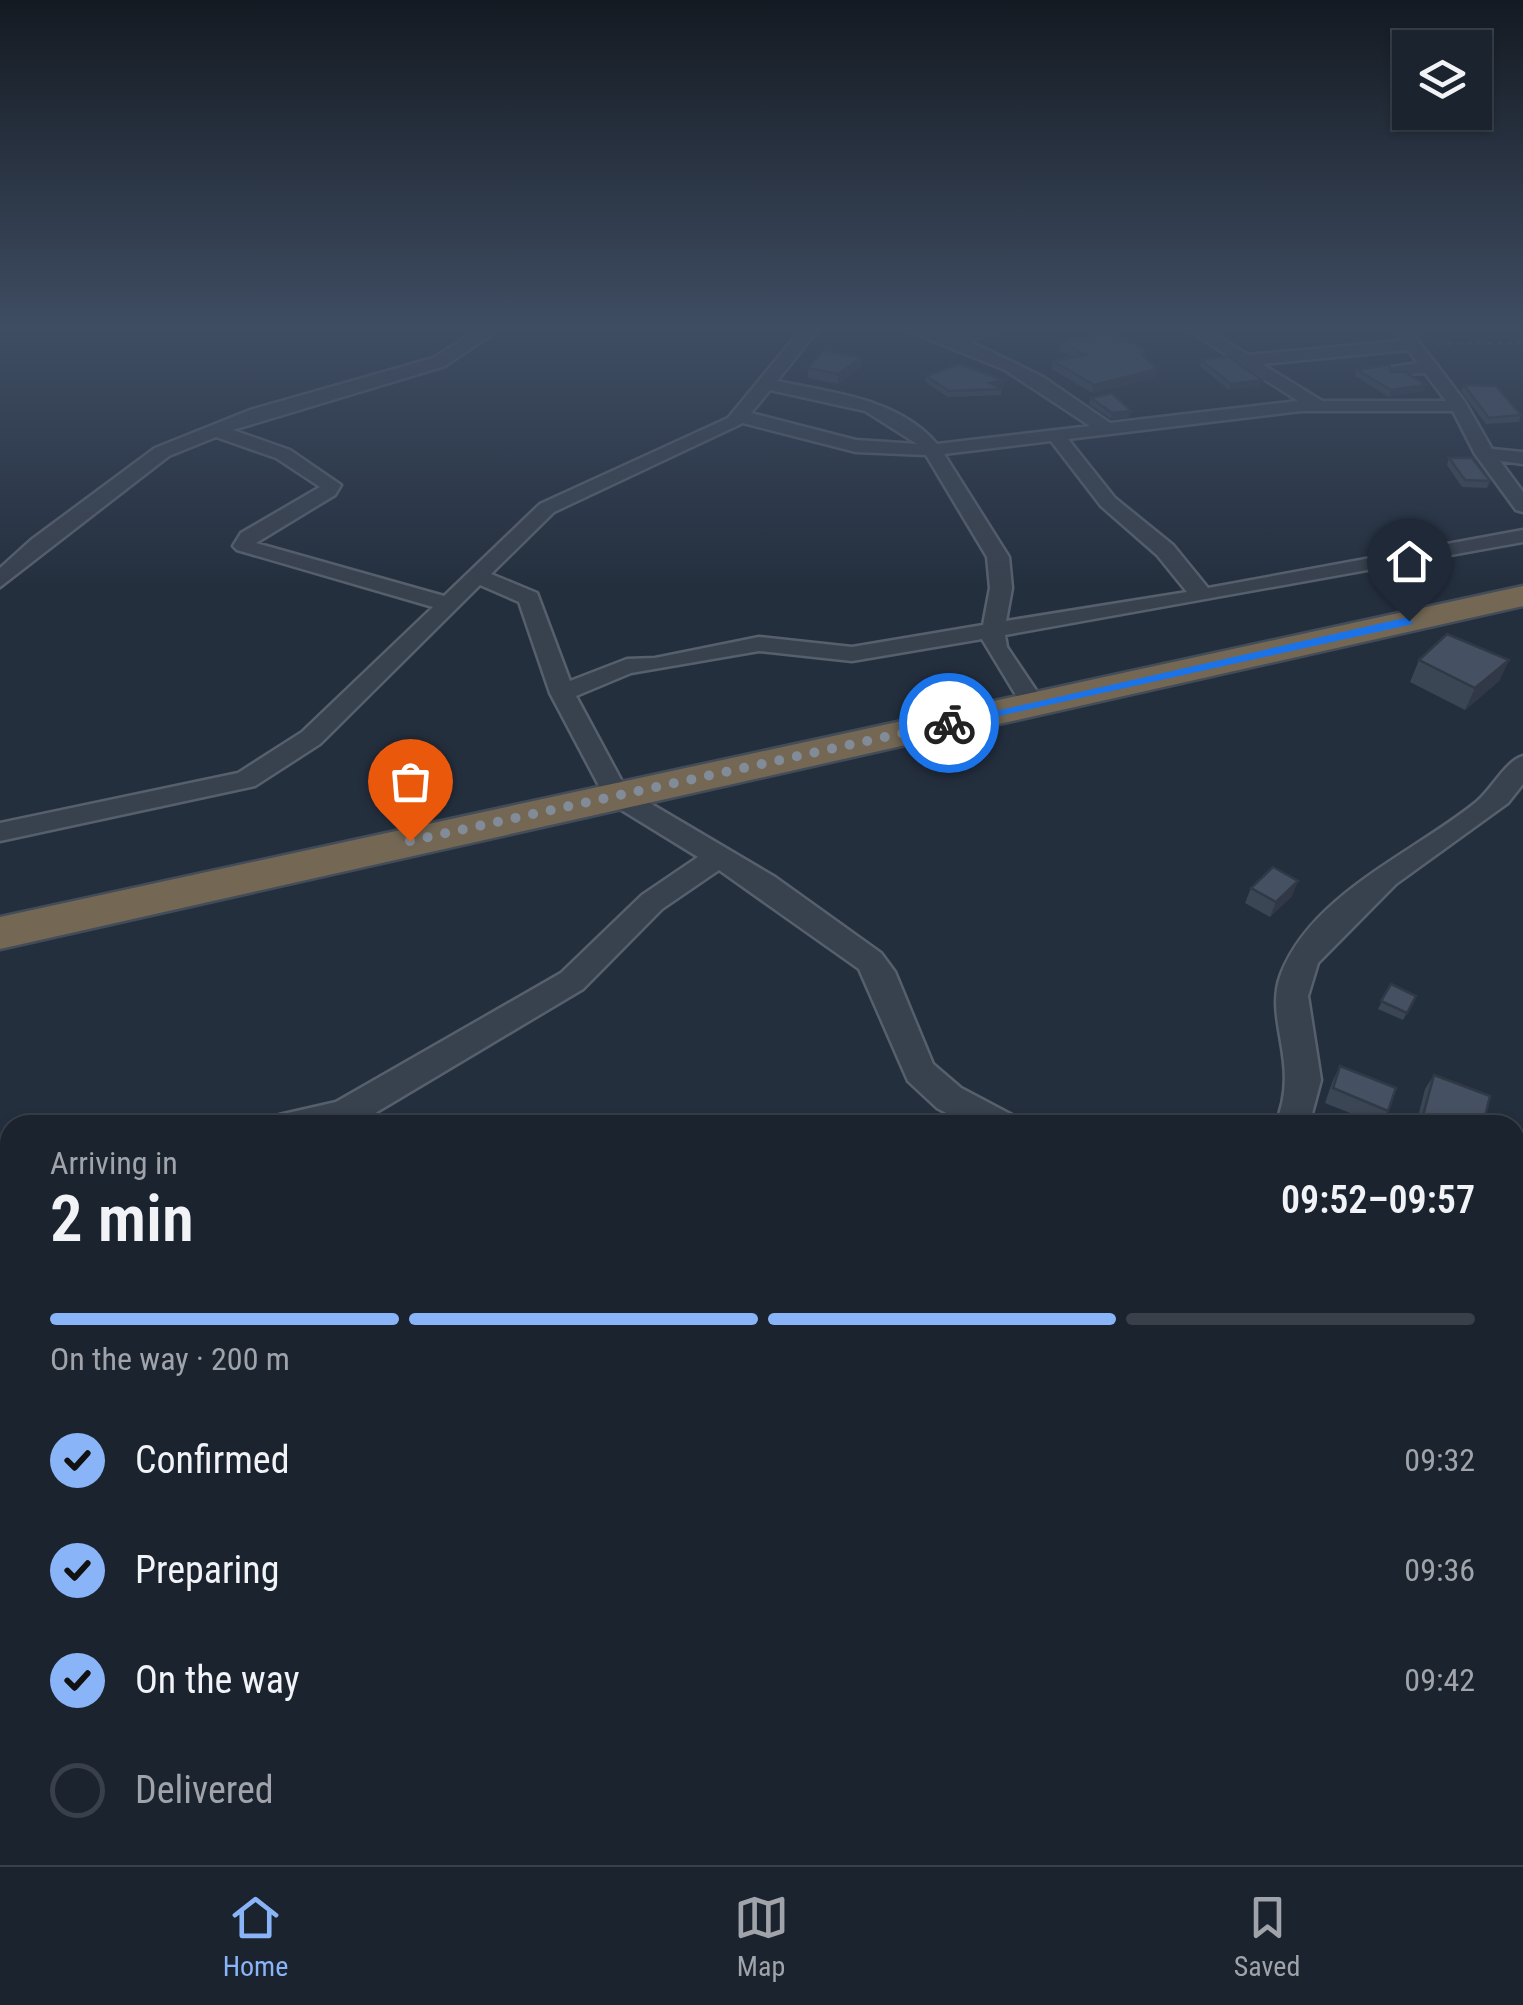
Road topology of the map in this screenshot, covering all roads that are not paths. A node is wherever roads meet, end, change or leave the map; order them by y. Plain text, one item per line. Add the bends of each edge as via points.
1 (259, 413) edge
2 (742, 413) edge
3 (881, 413) edge
4 (1087, 413) edge
5 (1250, 413) edge
6 (1463, 413) edge
7 (740, 416) junction
8 (215, 430) junction
9 (1108, 430) junction
10 (1056, 436) junction
11 (932, 450) junction
12 (1485, 454) junction
13 (1523, 458) edge
14 (1523, 506) edge
15 (1523, 536) edge
16 (477, 576) junction
17 (0, 580) edge
18 (1202, 595) junction
19 (1523, 596) edge
20 (448, 604) junction
21 (993, 631) junction
22 (562, 693) junction
23 (1034, 704) junction
24 (1523, 764) edge
25 (616, 795) junction
26 (0, 832) edge
27 (718, 856) junction
28 (0, 933) edge
29 (345, 1115) edge
30 (981, 1115) edge
31 (1298, 1115) edge

1 - 8 street
2 - 7 street
3 - 11 street via 917,432
4 - 9 street
5 - 9 street
6 - 12 street
7 - 11 street via 832,442
7 - 16 street via 554,503
8 - 17 street via 148,460
8 - 20 street via 283,454 331,484 248,537 244,546
9 - 10 street
10 - 11 street
10 - 18 street via 1108,502 1165,550
11 - 21 street via 998,557
12 - 13 street
12 - 14 street
15 - 18 street
16 - 20 street
16 - 22 street via 529,598
18 - 21 street
19 - 23 highway
20 - 26 street via 311,738 246,780
21 - 22 street via 837,656 759,644 627,666
21 - 23 street via 995,647
22 - 25 street
23 - 25 highway
24 - 31 street via 1502,798 1412,856 1304,958 1291,1010 1307,1068
25 - 27 street
25 - 28 highway
27 - 29 street via 652,902 572,981
27 - 30 street via 870,961 920,1072

